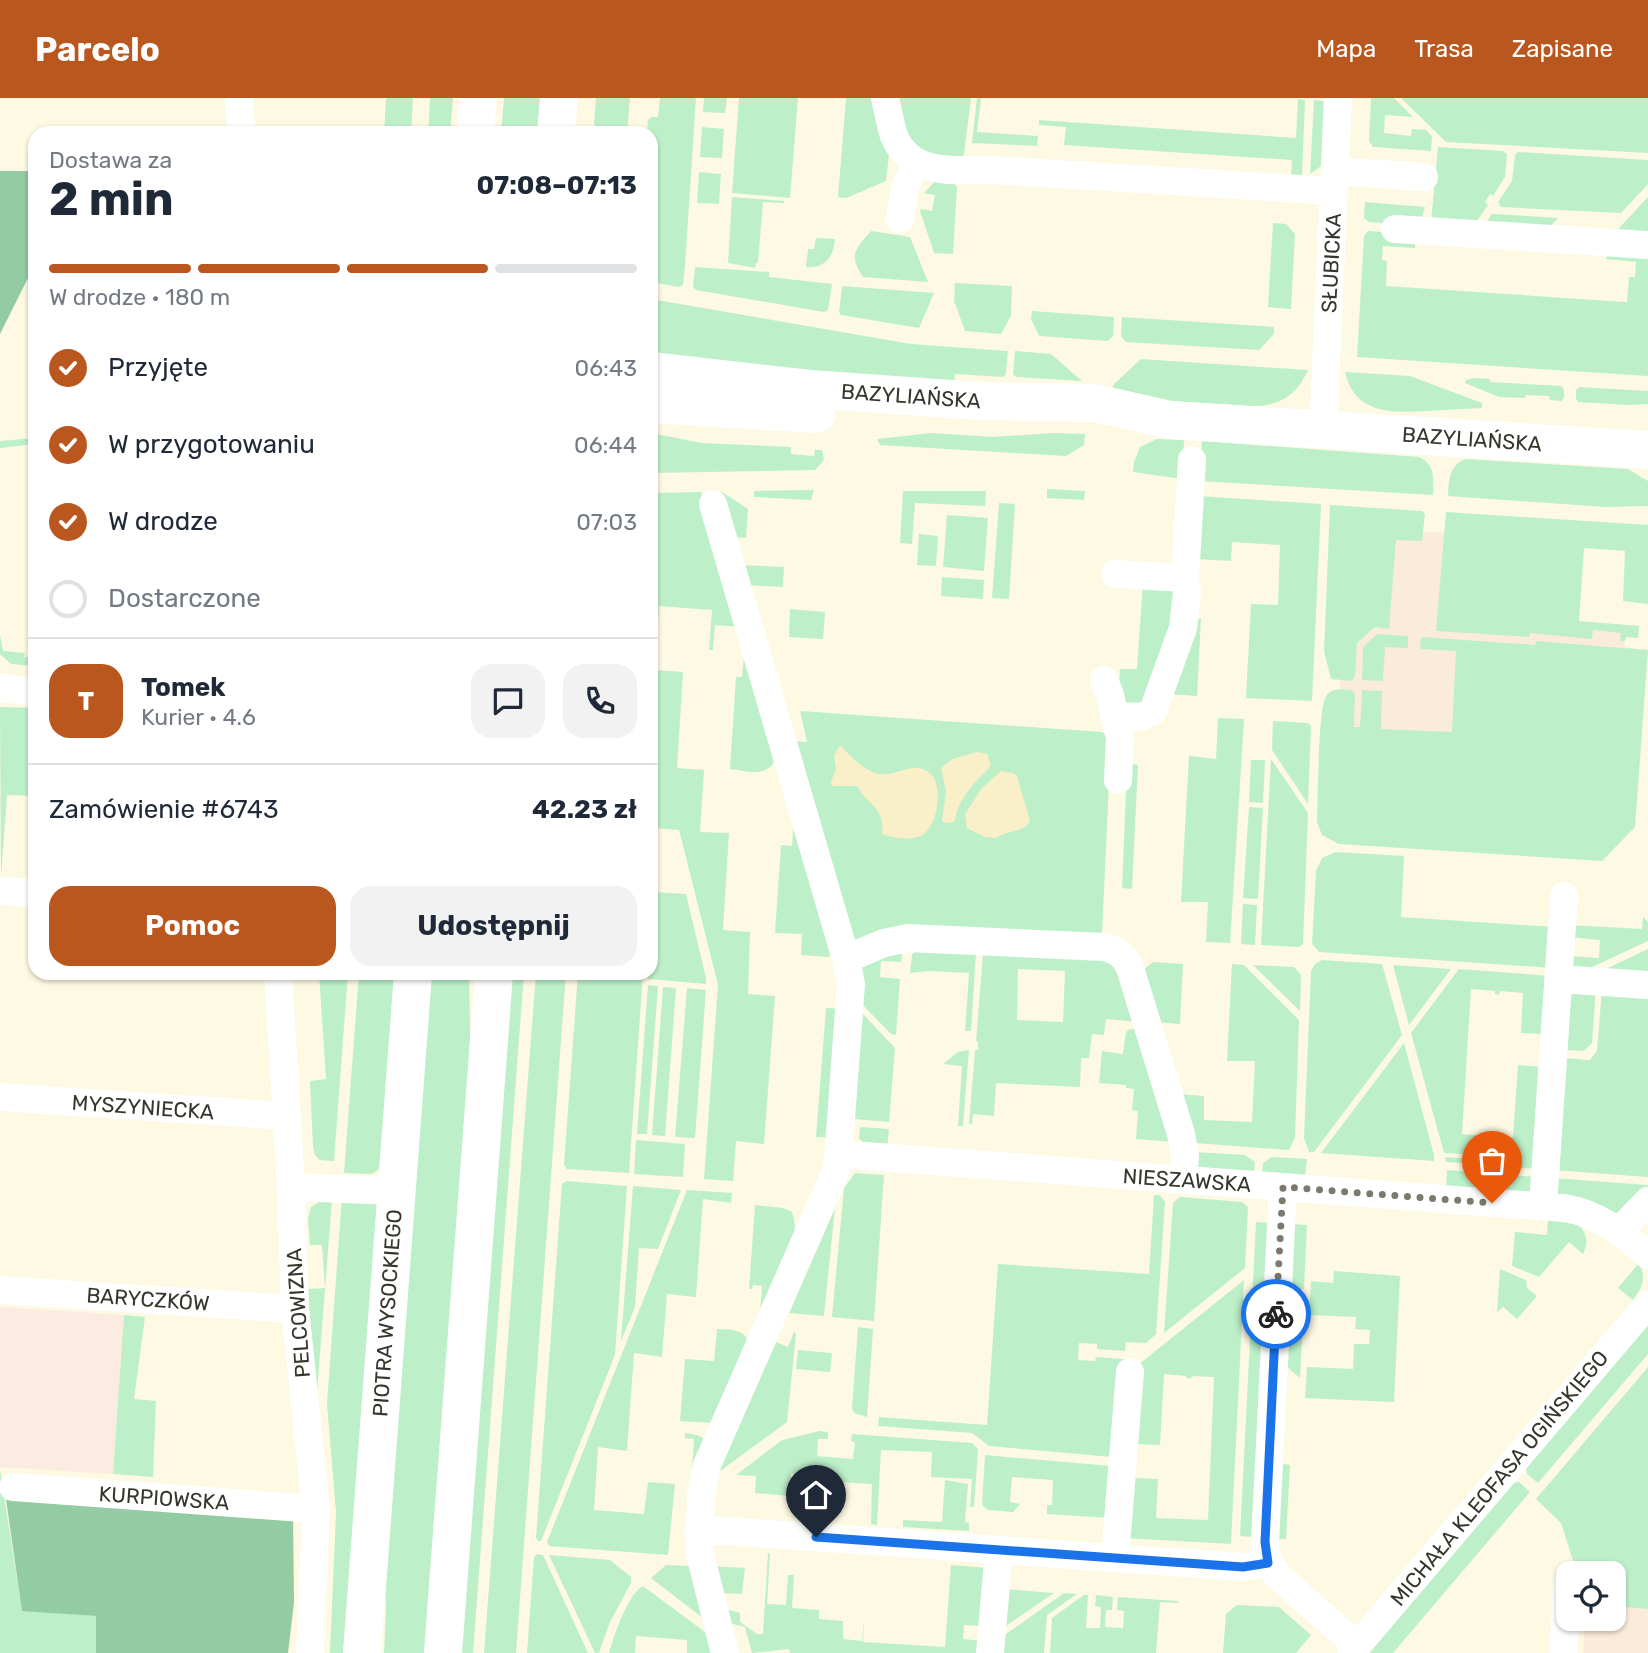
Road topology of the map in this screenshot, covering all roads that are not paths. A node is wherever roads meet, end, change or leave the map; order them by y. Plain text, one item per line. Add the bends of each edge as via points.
1 (239, 98) edge
2 (478, 98) edge
3 (559, 98) edge
4 (885, 98) edge
5 (1338, 98) edge
6 (241, 126) edge
7 (476, 126) edge
8 (557, 126) edge
9 (917, 162) junction
10 (1424, 177) dead end
11 (1334, 181) junction
12 (900, 219) dead end
13 (1395, 229) dead end
14 (1648, 245) edge
15 (658, 372) edge
16 (658, 404) edge
17 (1170, 420) junction
18 (1323, 429) junction
19 (1648, 450) edge
20 (1192, 460) dead end
21 (713, 504) dead end
22 (1115, 574) dead end
23 (1185, 578) junction
24 (1104, 680) dead end
25 (0, 688) edge
26 (28, 691) edge
27 (1114, 716) junction
28 (1118, 780) dead end
29 (0, 891) edge
30 (28, 893) edge
31 (1564, 896) dead end
32 (846, 959) junction
33 (1559, 979) junction
34 (278, 980) edge
35 (412, 980) edge
36 (493, 980) edge
37 (1648, 985) edge
38 (0, 1097) edge
39 (286, 1116) junction
40 (838, 1154) junction
41 (1184, 1180) junction
42 (291, 1187) junction
43 (1283, 1187) junction
44 (396, 1191) junction
45 (1648, 1201) edge
46 (1543, 1206) junction
47 (1619, 1231) junction
48 (1648, 1255) edge
49 (0, 1290) edge
50 (1648, 1304) edge
51 (295, 1309) junction
52 (1130, 1372) dead end
53 (13, 1487) dead end
54 (316, 1509) junction
55 (705, 1530) junction
56 (999, 1550) junction
57 (1115, 1558) junction
58 (1268, 1563) junction
59 (1564, 1631) edge
60 (1354, 1649) edge
61 (310, 1653) edge
62 (362, 1653) edge
63 (443, 1653) edge
64 (725, 1653) edge
65 (990, 1653) edge
66 (1563, 1653) edge

1 - 6 street
2 - 7 main road
3 - 8 main road
4 - 9 street via 896,140
5 - 11 street, SŁUBICKA
9 - 11 street via 941,170
9 - 12 street via 905,187
10 - 11 street
11 - 18 street, SŁUBICKA
13 - 14 street
15 - 17 main road, BAZYLIAŃSKA via 980,401 1095,403
16 - 17 main road, BAZYLIAŃSKA via 1094,427
17 - 18 main road, BAZYLIAŃSKA
18 - 19 main road, BAZYLIAŃSKA
20 - 23 street
21 - 32 street
22 - 23 street
23 - 27 street via 1183,628 1156,707 1145,717
24 - 27 street
25 - 26 street
27 - 28 street via 1120,738
29 - 30 street
31 - 33 street
32 - 40 street via 851,984
32 - 41 street via 884,943 908,939 1116,951 1130,968 1181,1134
33 - 37 street
33 - 46 street
34 - 39 street, PELCOWIZNA
35 - 44 main road, PIOTRA WYSOCKIEGO
36 - 63 main road
38 - 39 street, MYSZYNIECKA
39 - 42 street, PELCOWIZNA
40 - 41 street, NIESZAWSKA
40 - 55 street via 833,1178 705,1469
41 - 43 street, NIESZAWSKA
42 - 44 street
42 - 51 street, PELCOWIZNA
43 - 46 street, NIESZAWSKA
43 - 58 street via 1265,1542
44 - 62 main road, PIOTRA WYSOCKIEGO
45 - 47 street
46 - 47 street, NIESZAWSKA via 1582,1212
47 - 48 street, NIESZAWSKA
49 - 51 street, BARYCZKÓW
50 - 60 street, MICHAŁA KLEOFASA OGIŃSKIEGO
51 - 54 street, PELCOWIZNA
52 - 57 street
53 - 54 street, KURPIOWSKA
54 - 61 street, PELCOWIZNA
55 - 56 street
55 - 64 street via 701,1562
56 - 57 street
56 - 65 street
57 - 58 street via 1243,1567
58 - 60 street
59 - 66 street

